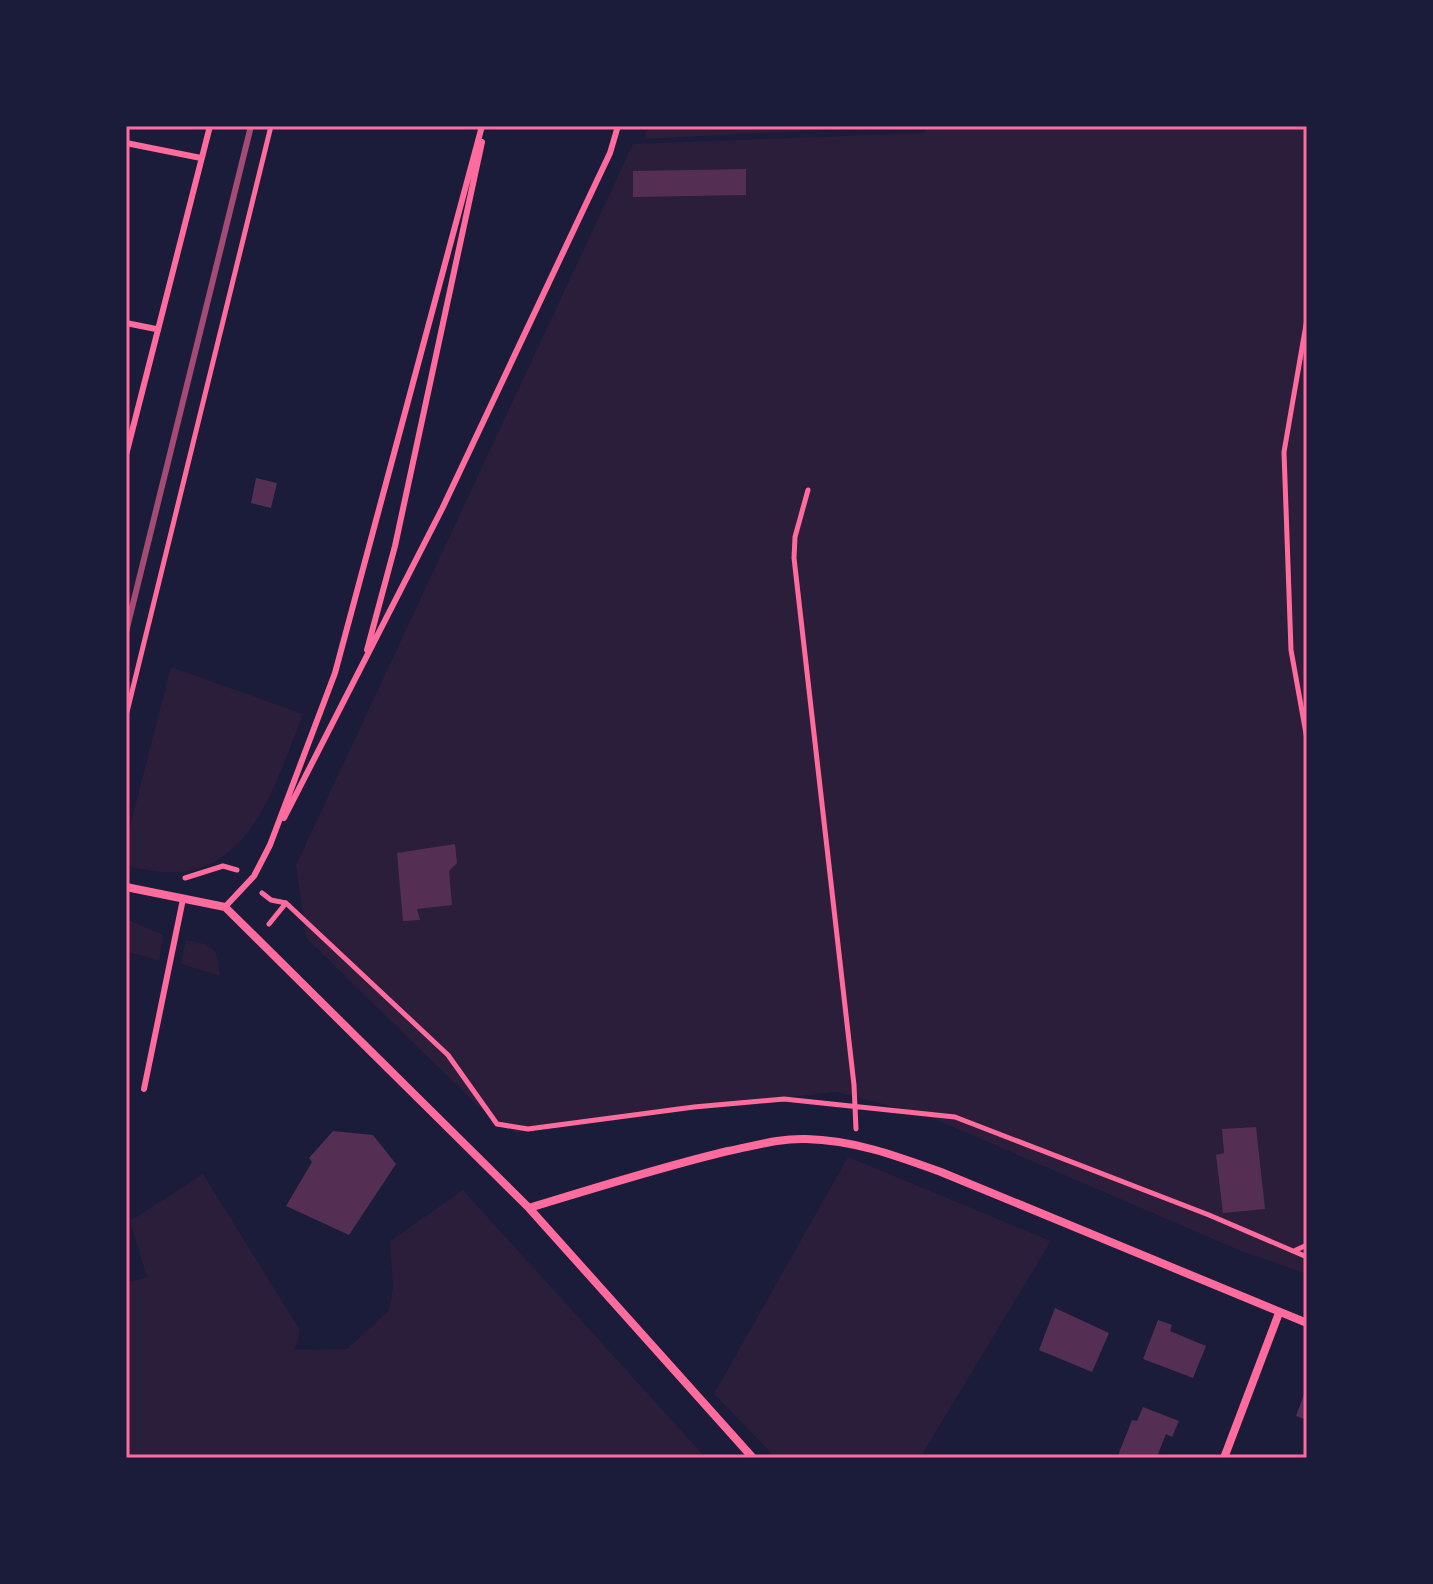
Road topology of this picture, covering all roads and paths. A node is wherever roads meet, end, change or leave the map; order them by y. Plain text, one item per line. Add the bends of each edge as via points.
1 (210, 126) edge
2 (271, 126) edge
3 (484, 126) edge
4 (618, 126) edge
5 (126, 143) edge
6 (201, 158) junction
7 (1307, 319) edge
8 (126, 323) edge
9 (156, 329) junction
10 (126, 455) edge
11 (808, 490) dead end
12 (363, 665) junction
13 (126, 716) edge
14 (1307, 739) edge
15 (270, 845) junction
16 (182, 879) dead end
17 (249, 881) junction
18 (126, 887) edge
19 (183, 899) junction
20 (225, 907) junction
21 (144, 1089) dead end
22 (855, 1106) junction
23 (858, 1145) junction
24 (529, 1208) junction
25 (1307, 1245) edge
26 (1295, 1250) junction
27 (1307, 1257) edge
28 (1279, 1313) junction
29 (1307, 1323) edge
30 (753, 1458) edge
31 (1224, 1458) edge

1 - 6 lane
2 - 13 path
3 - 12 lane via 395,546
3 - 15 lane via 335,673
4 - 12 lane via 610,153 442,509
5 - 6 lane
6 - 9 lane
7 - 14 path via 1284,452 1291,650
8 - 9 lane
9 - 10 lane
11 - 22 path via 794,558
12 - 15 lane
15 - 17 lane
16 - 17 path via 223,866
17 - 20 lane
17 - 22 path via 271,900 286,903 448,1055 497,1124 528,1129 784,1099
18 - 19 street
19 - 20 street
19 - 21 lane
20 - 24 street
22 - 23 path
22 - 26 path via 955,1117
23 - 24 street via 804,1138 773,1141
23 - 28 street via 941,1172
24 - 30 street
25 - 26 path
26 - 27 path
28 - 29 street
28 - 31 street

